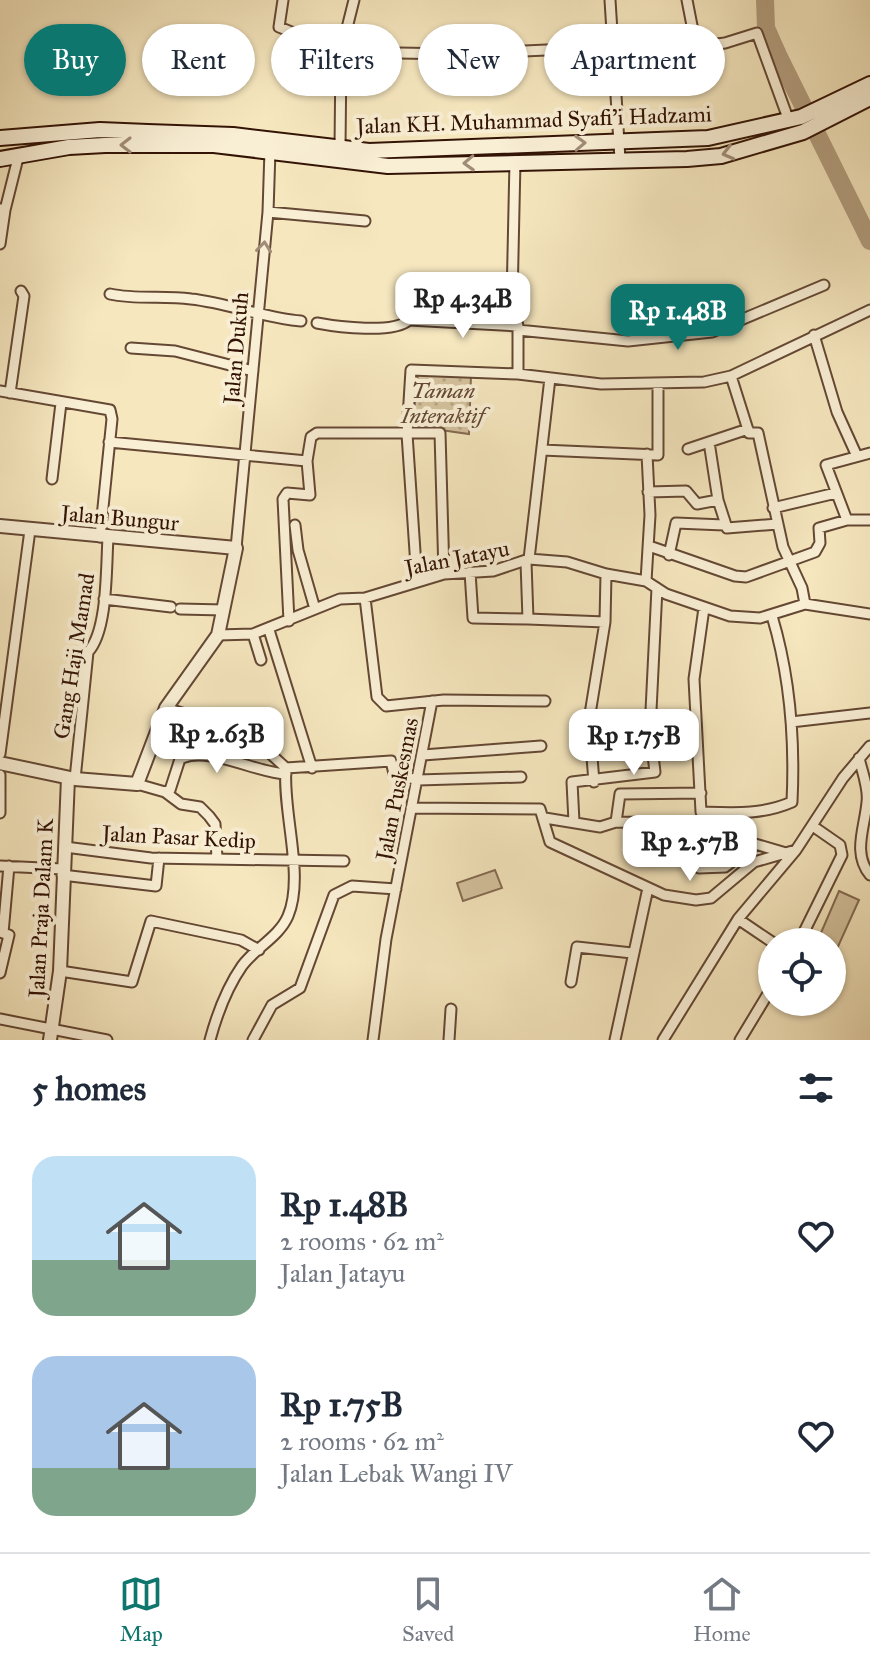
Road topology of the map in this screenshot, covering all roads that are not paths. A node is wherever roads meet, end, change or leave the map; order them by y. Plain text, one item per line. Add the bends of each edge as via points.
1 (283, 0) edge
2 (354, 0) edge
3 (610, 0) edge
4 (687, 0) edge
5 (278, 24) edge
6 (348, 24) edge
7 (611, 24) edge
8 (692, 24) edge
9 (725, 40) edge
10 (544, 50) edge
11 (402, 53) edge
12 (870, 84) edge
13 (341, 96) edge
14 (615, 96) edge
15 (870, 98) edge
16 (820, 116) junction
17 (798, 124) junction
18 (0, 138) edge
19 (67, 139) junction
20 (618, 141) junction
21 (340, 148) junction
22 (270, 150) junction
23 (19, 154) junction
24 (0, 159) edge
25 (620, 159) junction
26 (515, 161) junction
27 (3, 210) edge
28 (268, 212) junction
29 (365, 221) dead end
30 (0, 244) edge
31 (824, 285) dead end
32 (21, 291) dead end
33 (110, 294) dead end
34 (257, 313) junction
35 (869, 313) edge
36 (301, 321) dead end
37 (317, 323) dead end
38 (518, 328) junction
39 (814, 335) junction
40 (131, 348) dead end
41 (253, 371) junction
42 (518, 374) junction
43 (731, 376) junction
44 (550, 378) junction
45 (658, 383) junction
46 (5, 392) edge
47 (61, 403) junction
48 (748, 429) junction
49 (407, 434) junction
50 (109, 442) junction
51 (709, 442) junction
52 (688, 449) dead end
53 (542, 450) junction
54 (870, 453) edge
55 (856, 454) junction
56 (653, 455) junction
57 (244, 457) junction
58 (307, 461) junction
59 (52, 479) dead end
60 (648, 492) junction
61 (836, 493) junction
62 (718, 500) junction
63 (773, 508) junction
64 (847, 520) junction
65 (870, 520) edge
66 (778, 524) junction
67 (295, 525) dead end
68 (724, 525) junction
69 (0, 526) edge
70 (30, 530) junction
71 (104, 538) junction
72 (649, 546) junction
73 (236, 548) junction
74 (669, 555) junction
75 (527, 560) junction
76 (789, 560) junction
77 (470, 572) junction
78 (444, 574) junction
79 (606, 574) junction
80 (417, 581) junction
81 (646, 581) junction
82 (657, 588) junction
83 (365, 598) junction
84 (104, 599) junction
85 (805, 604) junction
86 (704, 608) junction
87 (315, 609) junction
88 (224, 610) junction
89 (870, 614) edge
90 (772, 616) junction
91 (528, 619) junction
92 (289, 621) junction
93 (605, 622) junction
94 (269, 630) junction
95 (253, 634) junction
96 (218, 635) junction
97 (261, 660) dead end
98 (432, 701) junction
99 (545, 701) dead end
100 (166, 708) junction
101 (870, 713) edge
102 (791, 722) junction
103 (541, 746) dead end
104 (870, 746) edge
105 (0, 754) edge
106 (423, 755) junction
107 (859, 758) junction
108 (0, 763) edge
109 (312, 768) junction
110 (286, 771) junction
111 (0, 775) edge
112 (521, 777) dead end
113 (71, 779) junction
114 (418, 780) junction
115 (594, 782) junction
116 (137, 784) junction
117 (165, 792) junction
118 (701, 793) junction
119 (411, 808) junction
120 (0, 813) edge
121 (545, 818) junction
122 (574, 822) junction
123 (616, 822) junction
124 (817, 829) dead end
125 (65, 847) junction
126 (791, 852) junction
127 (159, 858) junction
128 (217, 858) junction
129 (292, 861) junction
130 (344, 861) dead end
131 (4, 866) edge
132 (63, 872) junction
133 (870, 875) edge
134 (648, 888) junction
135 (396, 889) junction
136 (738, 919) junction
137 (806, 928) edge
138 (758, 933) edge
139 (259, 950) junction
140 (632, 953) junction
141 (60, 971) junction
142 (0, 973) edge
143 (571, 982) dead end
144 (451, 1009) dead end
145 (758, 1010) edge
146 (0, 1019) edge
147 (51, 1034) edge
148 (667, 1038) edge
149 (107, 1040) edge
150 (210, 1040) edge
151 (253, 1040) edge
152 (373, 1040) edge
153 (449, 1040) edge
154 (615, 1040) edge
155 (740, 1040) edge

1 - 5 street
2 - 6 street
3 - 7 street
4 - 8 street
9 - 17 street via 757,33
10 - 11 street
12 - 16 main road, Jalan KH. Muhammad Syafi'i Hadzami
13 - 21 street
14 - 20 street
15 - 16 main road, Jalan KH. Muhammad Syafi'i Hadzami
16 - 17 main road, Jalan KH. Muhammad Syafi'i Hadzami
17 - 20 main road, Jalan KH. Muhammad Syafi'i Hadzami via 708,138
17 -> 25 main road, Jalan KH. Muhammad Syafi'i Hadzami via 721,156
18 - 19 main road, Jalan KH. Muhammad Syafi'i Hadzami
19 - 21 main road, Jalan KH. Muhammad Syafi'i Hadzami via 233,135
22 -> 19 main road, Jalan KH. Muhammad Syafi'i Hadzami
19 - 23 main road, Jalan KH. Muhammad Syafi'i Hadzami
21 -> 20 main road, Jalan KH. Muhammad Syafi'i Hadzami via 396,151
20 - 25 street
26 -> 22 main road, Jalan KH. Muhammad Syafi'i Hadzami via 388,166
22 - 28 street, Jalan Dukuh
23 - 24 main road, Jalan KH. Muhammad Syafi'i Hadzami
23 - 27 street
25 - 26 main road, Jalan KH. Muhammad Syafi'i Hadzami
26 - 38 street via 512,301
27 - 30 street
28 - 29 street
34 -> 28 street, Jalan Dukuh
31 - 38 street via 712,332 628,341
32 - 46 street via 22,318
33 - 34 street via 191,299
34 - 36 street
34 - 41 street, Jalan Dukuh
35 - 39 street
37 - 38 street via 401,327 409,320
38 - 42 street
39 - 43 street
39 - 55 street
40 - 41 street via 175,351
41 - 57 street, Jalan Dukuh
42 - 44 street
42 - 49 street via 411,370
43 - 45 street
43 - 48 street
44 - 45 street
44 - 53 street, Jalan Jatayu
45 - 56 street
46 - 47 street
47 - 50 street, Gang Haji Mamad via 110,410
47 - 59 street
48 - 51 street
48 - 63 street via 758,433
49 - 58 street via 312,434
49 - 78 street via 441,435
49 - 80 street
50 - 57 street
50 - 71 street, Gang Haji Mamad
51 - 52 street
51 - 62 street
53 - 56 street
53 - 75 street, Jalan Jatayu
54 - 55 street
55 - 61 street via 826,465
56 - 60 street
57 - 58 street
57 - 73 street, Jalan Dukuh
58 - 92 street via 310,495 287,493 283,499
60 - 62 street via 686,491 697,504
60 - 72 street
61 - 63 street
61 - 64 street
62 - 68 street
63 - 66 street
64 - 65 street
64 - 76 street via 819,528 817,550
66 - 68 street
66 - 76 street
67 - 87 street
68 - 74 street via 676,523
69 - 70 street, Jalan Bungur
70 - 71 street, Jalan Bungur
70 - 105 street
71 - 73 street, Jalan Bungur
71 - 84 street, Gang Haji Mamad
72 - 74 street
72 - 81 street
73 - 88 street
74 - 76 street via 746,577
75 - 77 street, Jalan Jatayu
75 - 79 street via 567,562
75 - 91 street
76 - 85 street
77 - 78 street, Jalan Jatayu
77 - 91 street via 473,618
78 - 80 street, Jalan Jatayu
79 - 81 street
79 - 93 street
80 - 83 street, Jalan Jatayu
81 - 82 street
82 - 86 street
82 - 115 street via 650,731 655,772
83 - 87 street, Jalan Jatayu via 340,599
83 - 98 street, Jalan Puskesmas via 380,702 386,706
84 - 88 street
84 - 113 street, Gang Haji Mamad via 96,644 88,652
85 - 89 street
85 - 90 street
86 - 90 street via 749,619
86 - 118 street via 694,679
87 - 92 street, Jalan Jatayu
88 - 96 street
90 - 102 street
91 - 93 street
92 - 94 street, Jalan Jatayu
93 - 115 street via 589,720
94 - 95 street, Jalan Jatayu
94 - 109 street
95 - 96 street, Jalan Jatayu
95 - 97 street
96 - 100 street
98 - 99 street
98 - 106 street, Jalan Puskesmas
100 - 110 street via 264,748
100 - 116 street
101 - 102 street
102 - 118 street via 792,802 772,811 701,812
103 - 106 street
104 - 107 street
106 - 114 street, Jalan Puskesmas
107 - 126 street
107 - 133 street via 868,799 860,843 862,866
108 - 113 street
109 - 110 street
109 - 114 street via 391,761 394,774
110 - 117 street via 187,756 180,759
110 - 129 street
111 - 120 street
112 - 114 street
113 - 116 street
113 - 125 street, Jalan Praja Dalam K
114 - 119 street, Jalan Puskesmas
115 - 122 street via 571,783
116 - 117 street
117 - 128 street via 173,801 200,807 209,816 215,824
118 - 123 street via 620,794
119 - 121 street via 538,808
119 - 135 street, Jalan Puskesmas
121 - 122 street
121 - 134 street via 550,842
122 - 123 street via 600,827
123 - 126 street via 698,825 699,868 725,867 755,844
124 - 137 street via 840,845 842,855
125 - 127 street, Jalan Pasar Kedip
125 - 132 street, Jalan Praja Dalam K
126 - 134 street via 754,862 711,898 679,899
126 - 136 street
127 - 128 street, Jalan Pasar Kedip
127 - 132 street via 156,886
128 - 129 street, Jalan Pasar Kedip
129 - 130 street, Jalan Pasar Kedip
129 - 139 street via 290,914
131 - 132 street
131 - 142 street via 3,933 9,935
132 - 141 street, Jalan Praja Dalam K
134 - 140 street
135 - 151 street via 352,886 334,895 300,988 272,1005
135 - 152 street, Jalan Puskesmas
136 - 138 street
136 - 148 street
139 - 141 street via 241,940 151,921 132,982
139 - 150 street via 243,965 220,1006
140 - 143 street via 577,947
140 - 154 street
141 - 147 street, Jalan Praja Dalam K
144 - 153 street
145 - 155 street
146 - 147 street
147 - 149 street

